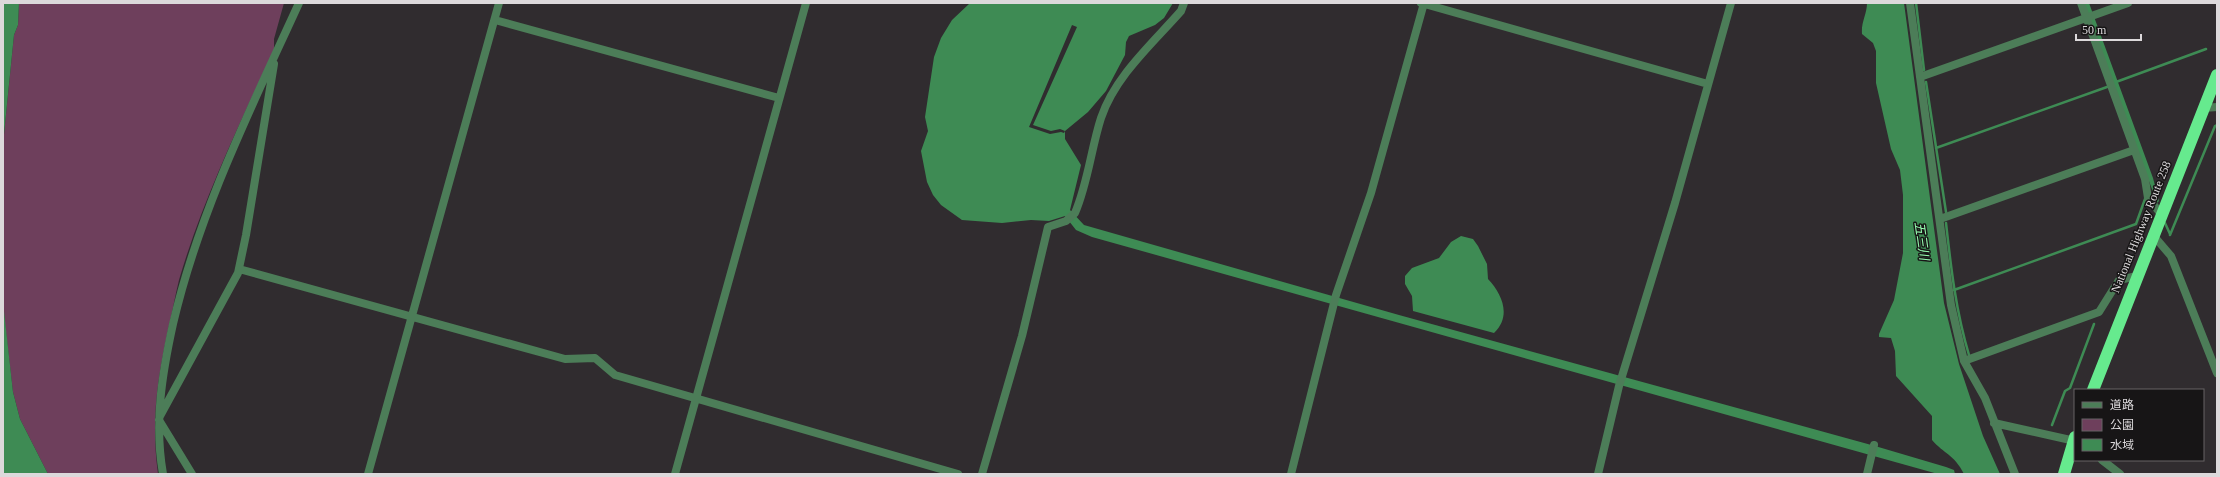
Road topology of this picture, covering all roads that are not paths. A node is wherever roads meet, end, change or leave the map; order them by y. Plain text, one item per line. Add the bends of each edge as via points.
1 (299, 3) edge
2 (499, 3) edge
3 (806, 3) edge
4 (1184, 3) edge
5 (1423, 3) edge
6 (1731, 3) edge
7 (1910, 3) edge
8 (2081, 3) edge
9 (2128, 3) edge
10 (2090, 17) junction
11 (495, 20) junction
12 (276, 54) junction
13 (2217, 75) edge
14 (1920, 77) junction
15 (1708, 84) junction
16 (779, 98) junction
17 (2217, 107) edge
18 (2204, 108) junction
19 (2134, 150) junction
20 (2161, 214) junction
21 (1940, 219) junction
22 (2153, 235) junction
23 (239, 269) junction
24 (2136, 276) junction
25 (412, 316) junction
26 (1964, 360) junction
27 (2217, 373) edge
28 (2093, 389) edge
29 (696, 398) junction
30 (158, 419) junction
31 (1994, 423) junction
32 (2074, 440) edge
33 (2074, 443) edge
34 (1873, 446) dead end
35 (2103, 461) edge
36 (163, 474) edge
37 (192, 474) edge
38 (368, 474) edge
39 (675, 474) edge
40 (958, 474) edge
41 (982, 474) edge
42 (1291, 474) edge
43 (1598, 474) edge
44 (1867, 474) edge
45 (2015, 474) edge
46 (2064, 474) edge
47 (2120, 474) edge

1 - 12 street
2 - 11 street
3 - 16 street
4 - 41 street via 1181,11 1129,70 1112,94 1101,118 1075,213 1066,221 1048,227 1022,336
5 - 15 street
5 - 42 street via 1371,193 1336,295
6 - 15 street
7 - 14 street
8 - 10 street
9 - 10 street
10 - 14 street
10 - 19 street
11 - 16 street
11 - 25 street
12 - 23 street
12 - 30 street via 199,231 168,348
13 - 18 highway, National Highway Route 258
14 - 21 street
15 - 43 street via 1622,376
16 - 29 street
17 - 18 street
18 - 20 highway, National Highway Route 258
19 - 20 street via 2145,179 2148,198
19 - 21 street
20 - 22 highway, National Highway Route 258
21 - 26 street via 1951,305
22 - 24 highway, National Highway Route 258
22 - 27 street via 2164,247 2175,266
23 - 25 street
23 - 30 street
24 - 26 street via 2119,280 2099,312
24 - 28 highway, National Highway Route 258
25 - 29 street via 565,359 595,358 615,375
25 - 38 street
26 - 31 street via 1985,398
29 - 39 street
29 - 40 street
30 - 36 street
30 - 37 street
31 - 32 street
31 - 45 street
33 - 46 highway
34 - 44 street
35 - 47 street

